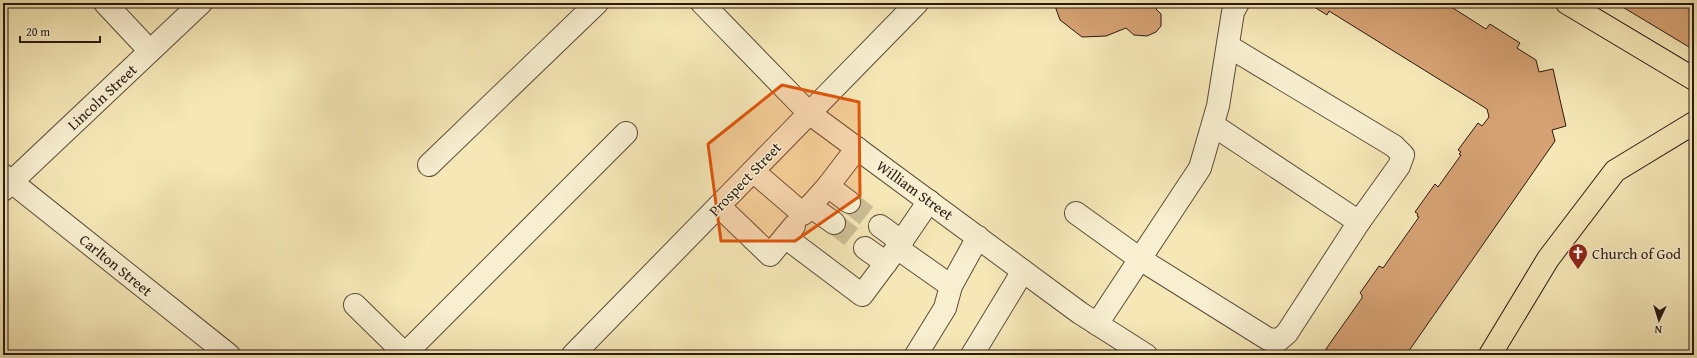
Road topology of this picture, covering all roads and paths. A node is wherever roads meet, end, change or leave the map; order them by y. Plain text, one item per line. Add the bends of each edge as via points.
1 (105, 3) edge
2 (597, 3) edge
3 (702, 3) edge
4 (917, 3) edge
5 (1238, 3) edge
6 (1567, 3) edge
7 (194, 5) edge
8 (1228, 46) junction
9 (150, 51) junction
10 (1694, 79) edge
11 (809, 113) junction
12 (1694, 122) edge
13 (1213, 125) junction
14 (626, 133) dead end
15 (857, 148) junction
16 (429, 165) dead end
17 (753, 171) junction
18 (6, 183) edge
19 (828, 186) junction
20 (929, 200) junction
21 (849, 202) tunnel mouth
22 (718, 206) junction
23 (807, 210) junction
24 (1076, 213) dead end
25 (1359, 222) junction
26 (834, 223) tunnel mouth
27 (880, 226) tunnel mouth
28 (785, 237) junction
29 (978, 237) junction
30 (865, 248) tunnel mouth
31 (895, 251) junction
32 (1140, 259) junction
33 (1024, 271) junction
34 (951, 286) junction
35 (355, 305) dead end
36 (1097, 324) junction
37 (1135, 352) edge
38 (405, 354) edge
39 (229, 355) edge
40 (573, 355) edge
41 (916, 355) edge
42 (972, 355) edge
43 (1490, 355) edge

1 - 9 street
2 - 16 street
3 - 11 street, William Street
4 - 11 street, Prospect Street
5 - 8 street via 1233,12
6 - 10 main road
7 - 9 street, Lincoln Street
8 - 13 street
8 - 25 street via 1394,146 1403,155 1399,166
9 - 18 street, Lincoln Street
11 - 15 street, William Street
11 - 17 street, Prospect Street
12 - 43 main road via 1615,171 1548,259
13 - 25 street
13 - 32 street via 1200,168
14 - 38 street
15 - 19 street
15 - 20 street, William Street
17 - 22 street, Prospect Street
17 - 23 street
18 - 39 street, Carlton Street
19 - 21 street
19 - 23 street
20 - 29 street, William Street
20 - 31 street
22 - 28 street via 770,255
22 - 40 street, Prospect Street
23 - 26 street
23 - 28 street
24 - 32 street
25 - 32 street via 1287,333 1279,340 1268,339
27 - 31 street
28 - 31 street via 862,295
29 - 33 street, William Street
29 - 34 street
30 - 31 street
31 - 34 street
32 - 36 street
33 - 36 street, William Street
33 - 42 street
34 - 41 street via 945,308
35 - 38 street
36 - 37 street, William Street

